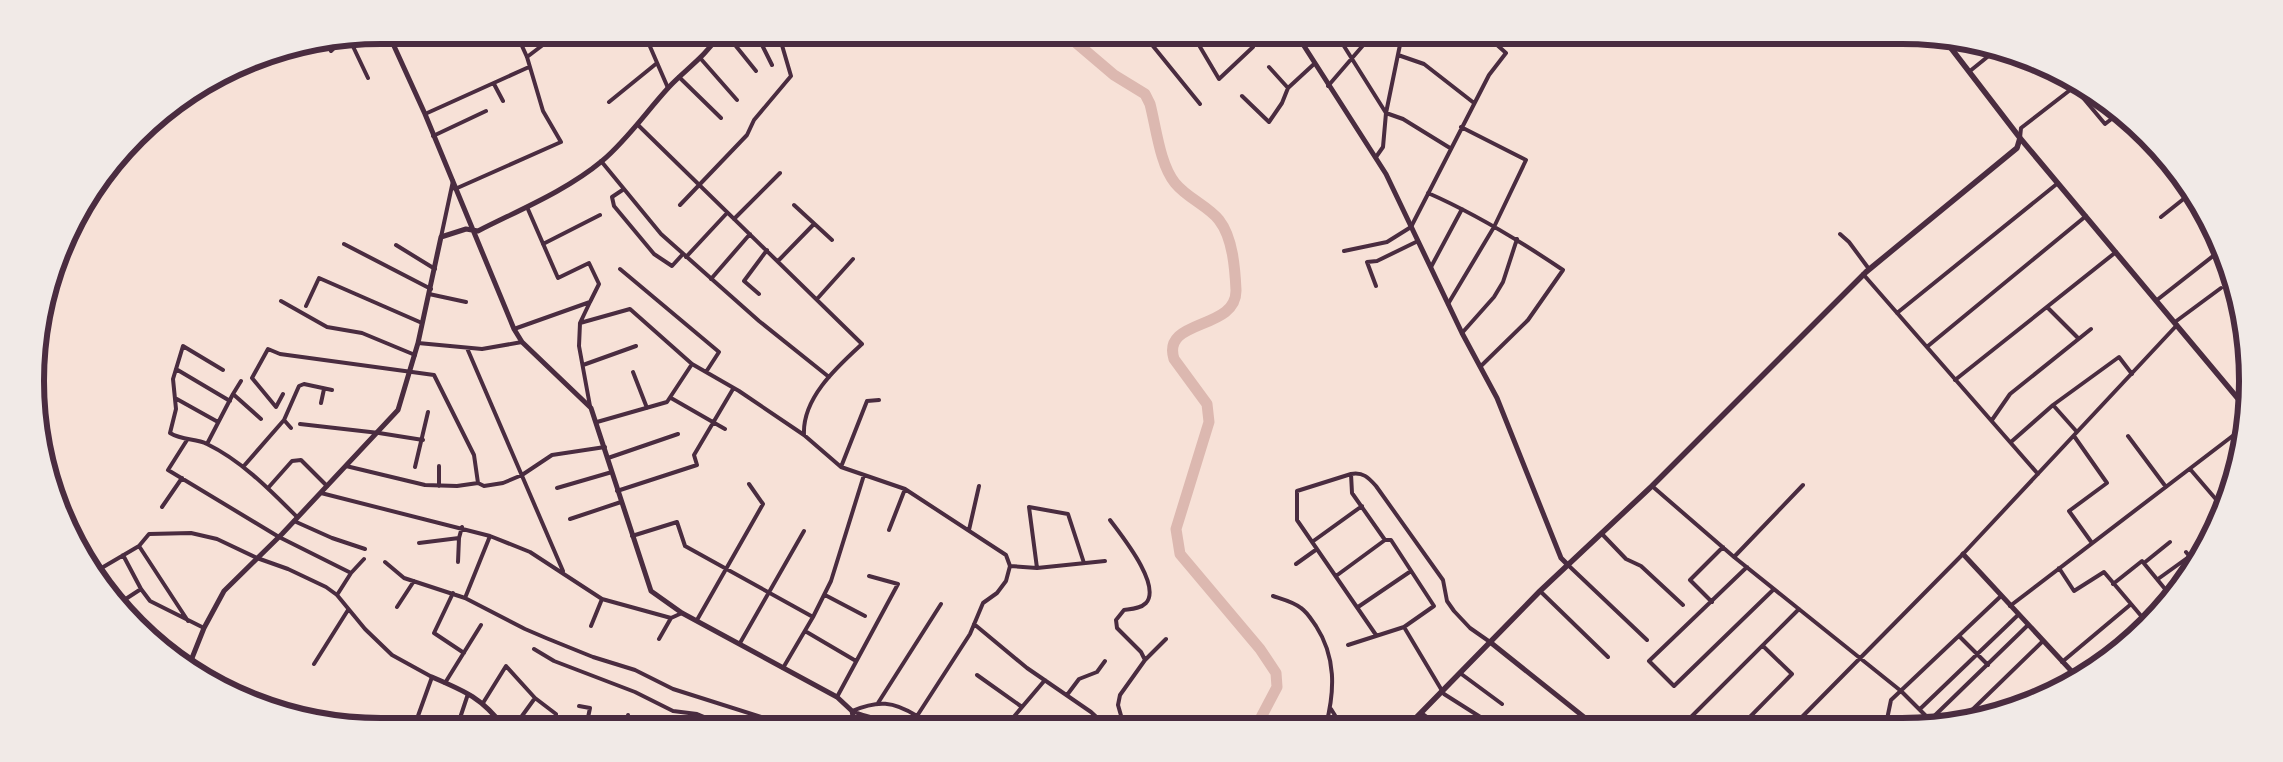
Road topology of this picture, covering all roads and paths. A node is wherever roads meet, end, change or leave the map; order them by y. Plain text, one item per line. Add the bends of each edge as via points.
1 (357, 44) edge
2 (394, 44) edge
3 (521, 44) edge
4 (544, 44) edge
5 (649, 44) edge
6 (712, 44) edge
7 (734, 44) edge
8 (761, 44) edge
9 (781, 44) edge
10 (1151, 44) edge
11 (1198, 44) edge
12 (1251, 44) edge
13 (1302, 44) edge
14 (1342, 44) edge
15 (1364, 44) edge
16 (1400, 44) edge
17 (1496, 44) edge
18 (353, 46) joint
19 (335, 47) edge
20 (1951, 48) edge
21 (331, 51) dead end
22 (1398, 55) junction
23 (1990, 55) edge
24 (527, 57) junction
25 (701, 59) junction
26 (1351, 59) junction
27 (657, 63) junction
28 (1314, 64) junction
29 (772, 65) dead end
30 (528, 67) junction
31 (1269, 67) dead end
32 (756, 71) dead end
33 (1970, 71) junction
34 (368, 78) dead end
35 (679, 78) junction
36 (494, 84) junction
37 (1328, 86) junction
38 (668, 88) junction
39 (1288, 88) junction
40 (2071, 89) edge
41 (1242, 96) dead end
42 (2082, 96) edge
43 (737, 100) dead end
44 (502, 101) dead end
45 (610, 102) dead end
46 (1474, 103) junction
47 (1200, 104) dead end
48 (486, 111) dead end
49 (1386, 113) junction
50 (425, 114) junction
51 (721, 118) dead end
52 (2113, 118) edge
53 (638, 125) junction
54 (1461, 128) junction
55 (433, 136) junction
56 (2020, 138) junction
57 (1450, 148) junction
58 (1376, 157) junction
59 (602, 161) junction
60 (780, 173) dead end
61 (453, 181) junction
62 (2058, 183) junction
63 (699, 185) junction
64 (455, 189) junction
65 (624, 189) junction
66 (1428, 193) junction
67 (2185, 199) edge
68 (680, 205) dead end
69 (794, 205) dead end
70 (527, 206) junction
71 (1462, 209) junction
72 (728, 213) junction
73 (600, 215) dead end
74 (2086, 216) junction
75 (2161, 217) dead end
76 (734, 219) junction
77 (814, 224) junction
78 (1411, 227) junction
79 (1494, 227) junction
80 (472, 230) junction
81 (750, 234) junction
82 (1840, 234) dead end
83 (441, 238) junction
84 (832, 240) dead end
85 (1517, 240) junction
86 (1418, 241) junction
87 (344, 244) dead end
88 (543, 244) junction
89 (396, 245) dead end
90 (767, 250) junction
91 (1344, 252) dead end
92 (2116, 252) junction
93 (2215, 254) edge
94 (684, 255) junction
95 (853, 259) dead end
96 (778, 261) junction
97 (1431, 267) junction
98 (436, 269) junction
99 (620, 269) dead end
100 (1869, 269) junction
101 (1863, 274) junction
102 (712, 279) junction
103 (1376, 286) dead end
104 (2221, 288) dead end
105 (430, 291) junction
106 (759, 294) dead end
107 (817, 299) junction
108 (2157, 300) junction
109 (281, 301) dead end
110 (466, 302) dead end
111 (590, 302) junction
112 (1448, 304) junction
113 (306, 306) dead end
114 (2046, 307) junction
115 (1898, 313) junction
116 (422, 323) junction
117 (580, 323) junction
118 (2177, 323) junction
119 (514, 329) junction
120 (2091, 329) dead end
121 (1462, 333) junction
122 (2078, 338) junction
123 (522, 342) junction
124 (418, 343) junction
125 (636, 346) dead end
126 (1928, 346) junction
127 (467, 348) junction
128 (415, 355) junction
129 (692, 364) junction
130 (583, 365) junction
131 (1481, 366) junction
132 (176, 369) junction
133 (223, 370) dead end
134 (411, 372) junction
135 (633, 372) dead end
136 (706, 372) junction
137 (2132, 374) junction
138 (829, 378) junction
139 (1955, 380) junction
140 (241, 381) dead end
141 (324, 389) junction
142 (733, 389) junction
143 (332, 390) dead end
144 (233, 394) junction
145 (283, 394) dead end
146 (175, 398) junction
147 (671, 398) junction
148 (2239, 398) edge
149 (879, 400) dead end
150 (230, 402) junction
151 (321, 403) dead end
152 (2053, 405) junction
153 (590, 408) junction
154 (647, 408) junction
155 (428, 412) dead end
156 (261, 419) dead end
157 (284, 420) junction
158 (1992, 420) junction
159 (218, 422) junction
160 (597, 422) junction
161 (713, 423) junction
162 (300, 424) dead end
163 (291, 428) dead end
164 (725, 429) dead end
165 (379, 433) junction
166 (678, 434) dead end
167 (2076, 434) junction
168 (2235, 434) edge
169 (804, 435) junction
170 (2128, 436) dead end
171 (187, 440) junction
172 (423, 440) junction
173 (2012, 442) junction
174 (207, 444) junction
175 (605, 447) junction
176 (608, 458) junction
177 (346, 466) junction
178 (439, 466) dead end
179 (415, 467) dead end
180 (841, 467) junction
181 (243, 468) junction
182 (2190, 469) junction
183 (612, 472) junction
184 (1351, 474) junction
185 (2038, 474) junction
186 (522, 475) junction
187 (864, 475) junction
188 (182, 478) junction
189 (478, 484) junction
190 (749, 484) dead end
191 (1803, 485) dead end
192 (328, 486) junction
193 (439, 486) junction
194 (979, 486) dead end
195 (1652, 486) junction
196 (2166, 487) junction
197 (268, 488) junction
198 (557, 488) dead end
199 (905, 489) junction
200 (617, 491) junction
201 (321, 493) junction
202 (2217, 501) edge
203 (621, 502) junction
204 (1362, 506) junction
205 (162, 507) dead end
206 (295, 519) junction
207 (570, 519) dead end
208 (1110, 520) dead end
209 (462, 527) junction
210 (889, 530) dead end
211 (969, 530) junction
212 (804, 532) dead end
213 (1602, 534) junction
214 (490, 536) junction
215 (632, 536) junction
216 (279, 537) junction
217 (459, 538) junction
218 (1385, 540) junction
219 (1312, 542) junction
220 (2170, 542) dead end
221 (419, 543) dead end
222 (2092, 543) junction
223 (139, 546) junction
224 (1723, 547) junction
225 (365, 549) dead end
226 (1317, 549) junction
227 (2186, 552) dead end
228 (123, 554) junction
229 (1963, 554) junction
230 (2190, 556) joint
231 (1734, 557) junction
232 (257, 558) junction
233 (364, 560) dead end
234 (1106, 561) dead end
235 (385, 562) dead end
236 (458, 562) dead end
237 (1084, 563) junction
238 (2144, 563) junction
239 (1296, 564) dead end
240 (1568, 565) junction
241 (1010, 566) junction
242 (1747, 567) junction
243 (101, 568) edge
244 (726, 568) junction
245 (1037, 568) junction
246 (2059, 568) junction
247 (1411, 571) junction
248 (351, 573) junction
249 (564, 573) junction
250 (870, 576) dead end
251 (1336, 576) junction
252 (2158, 579) junction
253 (414, 581) junction
254 (2113, 584) junction
255 (142, 589) junction
256 (1774, 589) junction
257 (2166, 590) edge
258 (1540, 591) junction
259 (769, 592) junction
260 (453, 593) junction
261 (825, 594) junction
262 (337, 595) junction
263 (1273, 596) dead end
264 (2001, 596) junction
265 (465, 598) junction
266 (602, 599) junction
267 (124, 600) edge
268 (1712, 602) junction
269 (941, 604) dead end
270 (1683, 605) dead end
271 (2130, 605) junction
272 (2010, 606) junction
273 (397, 607) dead end
274 (1358, 607) junction
275 (1799, 609) junction
276 (348, 610) junction
277 (682, 612) junction
278 (2018, 615) junction
279 (865, 616) dead end
280 (813, 617) junction
281 (2142, 617) edge
282 (671, 618) junction
283 (697, 620) junction
284 (188, 621) junction
285 (974, 624) junction
286 (481, 625) dead end
287 (2028, 625) junction
288 (591, 626) dead end
289 (1404, 627) junction
290 (204, 628) junction
291 (805, 630) junction
292 (1376, 635) junction
293 (1959, 636) junction
294 (659, 639) dead end
295 (1166, 639) dead end
296 (1647, 640) dead end
297 (1490, 642) junction
298 (2042, 642) junction
299 (740, 643) junction
300 (1348, 645) dead end
301 (1763, 646) junction
302 (534, 648) dead end
303 (464, 653) junction
304 (1977, 654) junction
305 (1608, 658) dead end
306 (1860, 658) junction
307 (191, 659) edge
308 (1145, 660) junction
309 (856, 661) junction
310 (1105, 661) dead end
311 (2062, 662) junction
312 (314, 664) dead end
313 (1988, 664) junction
314 (783, 668) junction
315 (2072, 672) edge
316 (1460, 673) junction
317 (977, 675) dead end
318 (432, 677) junction
319 (1045, 680) junction
320 (446, 683) junction
321 (1443, 691) junction
322 (1901, 691) junction
323 (468, 694) junction
324 (1067, 695) junction
325 (837, 697) junction
326 (534, 698) junction
327 (483, 703) junction
328 (878, 703) junction
329 (1502, 704) dead end
330 (579, 706) dead end
331 (1022, 707) junction
332 (1330, 708) junction
333 (1920, 709) junction
334 (852, 711) junction
335 (1971, 711) edge
336 (1421, 713) junction
337 (556, 714) dead end
338 (628, 715) dead end
339 (917, 716) joint
340 (1928, 717) edge
341 (1933, 717) edge
342 (417, 718) edge
343 (460, 718) edge
344 (497, 718) edge
345 (520, 718) edge
346 (588, 718) edge
347 (627, 718) edge
348 (707, 718) edge
349 (765, 718) edge
350 (853, 718) edge
351 (869, 718) edge
352 (1013, 718) edge
353 (1096, 718) edge
354 (1122, 718) edge
355 (1328, 718) edge
356 (1336, 718) edge
357 (1416, 718) edge
358 (1428, 718) edge
359 (1482, 718) edge
360 (1585, 718) edge
361 (1688, 718) edge
362 (1749, 718) edge
363 (1801, 718) edge
364 (1887, 718) edge

1 - 18 street
2 - 50 street
3 - 24 street
4 - 24 street
5 - 27 street
6 - 25 street
7 - 32 street
8 - 29 street
9 - 63 street via 791,76 754,120 748,135
10 - 47 street
11 - 12 street via 1219,79 1253,47
13 - 28 street
14 - 26 street
15 - 26 street
16 - 22 street
17 - 46 street via 1506,53
18 - 34 street
19 - 21 street
20 - 33 main road
22 - 46 street via 1424,64
22 - 49 street
23 - 33 street
24 - 30 street
25 - 35 street
25 - 43 street
26 - 37 street
26 - 49 street
27 - 38 street
27 - 45 street
28 - 37 street
28 - 39 street
30 - 36 street
30 - 64 street via 543,111 561,142
31 - 39 street
33 - 56 main road
35 - 38 street
35 - 51 street
36 - 44 street
36 - 50 street
37 - 58 street
38 - 53 street
39 - 41 street via 1269,122
40 - 56 street via 2021,128
42 - 52 street via 2105,124
46 - 54 street
48 - 55 street
49 - 57 street via 1403,119
49 - 58 street via 1383,147
50 - 55 street
53 - 59 street
53 - 63 street
54 - 57 street
54 - 79 street via 1526,160
55 - 61 street
56 - 62 main road
56 - 100 main road via 2017,148
57 - 66 street
58 - 78 street
59 - 65 street
59 - 70 street
60 - 76 street
61 - 64 street
61 - 83 street
62 - 74 main road
62 - 115 street
63 - 68 street
63 - 72 street
64 - 80 street
65 - 94 street via 661,234
65 - 94 street via 612,197 614,206 654,254 672,266
66 - 71 street
66 - 78 street
67 - 75 street
69 - 77 street
70 - 80 street via 478,231
70 - 88 street
71 - 79 street
71 - 97 street
72 - 76 street
72 - 94 street
73 - 88 street
74 - 92 main road
74 - 126 street
76 - 81 street
77 - 84 street
77 - 96 street
78 - 86 street
78 - 91 street via 1386,242
79 - 85 street
79 - 112 street
80 - 83 street via 466,228
80 - 119 street
81 - 90 street
81 - 102 street
82 - 100 street
83 - 98 street
85 - 121 street via 1503,282
85 - 131 street via 1563,270 1528,320
86 - 97 street
86 - 103 street via 1367,262
87 - 105 street
88 - 111 street via 558,278 589,263 600,284
89 - 98 street
90 - 96 street
90 - 106 street via 744,281
92 - 108 main road
92 - 114 street
93 - 108 street
94 - 102 street
95 - 107 street
96 - 107 street
97 - 112 street
98 - 105 street
99 - 136 street via 719,352
100 - 101 main road
101 - 115 street
101 - 195 main road
102 - 138 street
104 - 118 street
105 - 110 street
105 - 116 street
107 - 138 street via 862,344
108 - 118 main road
109 - 128 street via 327,327 362,333
111 - 117 street
111 - 119 street
112 - 121 street
113 - 116 street via 319,278
114 - 122 street
114 - 139 street
115 - 126 street
116 - 124 street
117 - 129 street via 630,309
117 - 130 street via 578,335
118 - 137 street
118 - 148 main road
119 - 123 street
120 - 122 street
121 - 131 street
122 - 158 street via 2010,394
123 - 127 street via 482,349
123 - 153 street
124 - 127 street
124 - 128 street
125 - 130 street
126 - 139 street
127 - 186 street via 490,408
128 - 134 street
129 - 136 street
129 - 147 street
130 - 153 street
131 - 240 street via 1513,436 1561,558
132 - 133 street via 183,346
132 - 146 street via 173,379
132 - 150 street
134 - 145 street via 280,354 268,349 252,378 276,407
134 - 165 street via 398,410
134 - 189 street via 434,375 438,379 474,455
135 - 154 street
136 - 142 street
137 - 152 street via 2119,357
137 - 167 street
138 - 169 street via 806,412
139 - 158 street
140 - 144 street
141 - 143 street
141 - 151 street
141 - 157 street via 304,384 299,386
142 - 161 street
142 - 169 street
144 - 150 street
144 - 156 street
146 - 159 street
146 - 171 street via 176,409 170,433
147 - 154 street
147 - 161 street
149 - 180 street via 867,401
150 - 159 street
152 - 167 street
152 - 173 street
153 - 160 street
154 - 160 street
155 - 172 street
157 - 163 street
157 - 181 street
158 - 173 street
159 - 174 street
160 - 175 street
161 - 164 street
161 - 200 street via 694,455 697,465
162 - 165 street
165 - 172 street
165 - 177 street
166 - 176 street
167 - 185 street
167 - 222 street via 2107,483 2069,511
168 - 182 street
169 - 180 street
170 - 196 street
171 - 174 street
171 - 188 street via 168,470
172 - 179 street
173 - 185 street
174 - 181 street
175 - 176 street
175 - 186 street via 552,455
176 - 183 street
177 - 192 street
177 - 193 street
178 - 193 street
180 - 187 street
181 - 197 street
182 - 196 street
182 - 202 street
183 - 198 street
183 - 200 street
184 - 204 street via 1352,493
184 - 219 street via 1297,491 1297,520
184 - 297 street via 1368,476 1443,580 1447,601 1454,611
185 - 229 street
186 - 189 street via 504,483
186 - 249 street
187 - 199 street
187 - 261 street
188 - 205 street
188 - 216 street
189 - 193 street
190 - 244 street via 763,504
191 - 231 street
192 - 197 street via 301,460 292,461
192 - 201 street
194 - 211 street
195 - 213 main road
195 - 224 street
196 - 222 street
197 - 206 street
199 - 210 street
199 - 211 street
200 - 203 street
201 - 206 street
201 - 209 street
203 - 207 street
203 - 215 street
204 - 218 street
204 - 219 street
206 - 216 street
206 - 225 street via 332,538
208 - 308 street via 1141,565 1148,581 1150,595 1147,602 1124,610 1116,620 1117,628
209 - 214 street
209 - 217 street
211 - 241 street via 1006,555
212 - 259 street
213 - 240 main road
213 - 270 street via 1626,559 1641,566
214 - 249 street via 523,548
214 - 265 street
215 - 244 street via 677,522 685,546
215 - 277 street via 650,592
216 - 232 street
216 - 248 street
217 - 221 street
217 - 236 street
218 - 247 street via 1391,540
218 - 251 street
219 - 226 street
220 - 238 street
222 - 246 street
223 - 228 street
223 - 232 street via 149,534 191,533 217,539
223 - 284 street
224 - 231 street
224 - 268 street via 1690,580
226 - 239 street
226 - 251 street
227 - 230 street
228 - 243 street
228 - 255 street
229 - 264 street
229 - 306 street
230 - 252 street
231 - 242 street
232 - 262 street via 288,569
232 - 290 street via 224,591
233 - 248 street
234 - 237 street
235 - 253 street via 404,578
237 - 245 street
237 - 245 street via 1068,514 1029,507
238 - 252 street
238 - 254 street via 2142,561
240 - 258 main road
240 - 296 street
241 - 245 street
241 - 285 street via 1006,581 983,603
242 - 256 street
242 - 268 street
244 - 259 street
244 - 283 street
246 - 254 street via 2074,591 2104,572
246 - 272 street
247 - 274 street
247 - 289 street via 1434,606
248 - 262 street
249 - 266 street
250 - 309 street via 898,584
251 - 274 street
252 - 257 street
253 - 260 street
253 - 273 street
254 - 271 street
255 - 267 street
255 - 284 street via 150,601
256 - 268 street via 1674,686 1649,661
256 - 275 street
258 - 297 main road
258 - 305 street
259 - 280 street
259 - 299 street
260 - 265 street
260 - 303 street via 434,633
261 - 279 street
261 - 280 street
262 - 276 street
263 - 332 street via 1300,607 1325,640 1333,682
264 - 272 street
264 - 293 street
265 - 349 street via 525,629 593,657 635,670 673,688
266 - 282 street
266 - 288 street
269 - 328 street
271 - 281 street
271 - 311 street
272 - 278 street
274 - 292 street
275 - 301 street
275 - 306 street
276 - 312 street
276 - 318 street via 392,655
277 - 282 street
277 - 283 street
278 - 287 street
278 - 304 street
280 - 291 street
282 - 294 street
283 - 299 street
284 - 290 street
285 - 319 street
285 - 339 street
286 - 303 street
287 - 298 street
287 - 313 street
289 - 292 street
289 - 321 street
290 - 307 street
291 - 309 street
291 - 314 street
292 - 300 street
293 - 304 street
293 - 322 street
295 - 308 street
297 - 316 main road
297 - 360 street
298 - 311 street
298 - 335 street
299 - 314 street
301 - 361 street
301 - 362 street via 1792,674
302 - 348 street via 554,661 673,711
303 - 320 street
304 - 313 street
304 - 333 street
306 - 322 street
306 - 363 street
308 - 354 street via 1120,695 1118,705
309 - 325 street
310 - 324 street via 1097,672 1080,679
311 - 315 street
313 - 341 street
314 - 325 street
316 - 321 main road
316 - 329 street
317 - 331 street
318 - 320 street
318 - 342 street
319 - 324 street
319 - 331 street
320 - 323 street
321 - 336 main road
321 - 359 street
322 - 333 street
322 - 364 street via 1891,700
323 - 327 street
323 - 343 street
324 - 353 street
325 - 334 street
326 - 327 street via 506,666
326 - 337 street
326 - 345 street
327 - 344 street
328 - 334 street
328 - 339 street via 902,707
330 - 346 street via 590,708
331 - 352 street
332 - 355 street
332 - 356 street
333 - 340 street
334 - 350 street
334 - 351 street
336 - 357 main road
336 - 358 street
338 - 347 street

